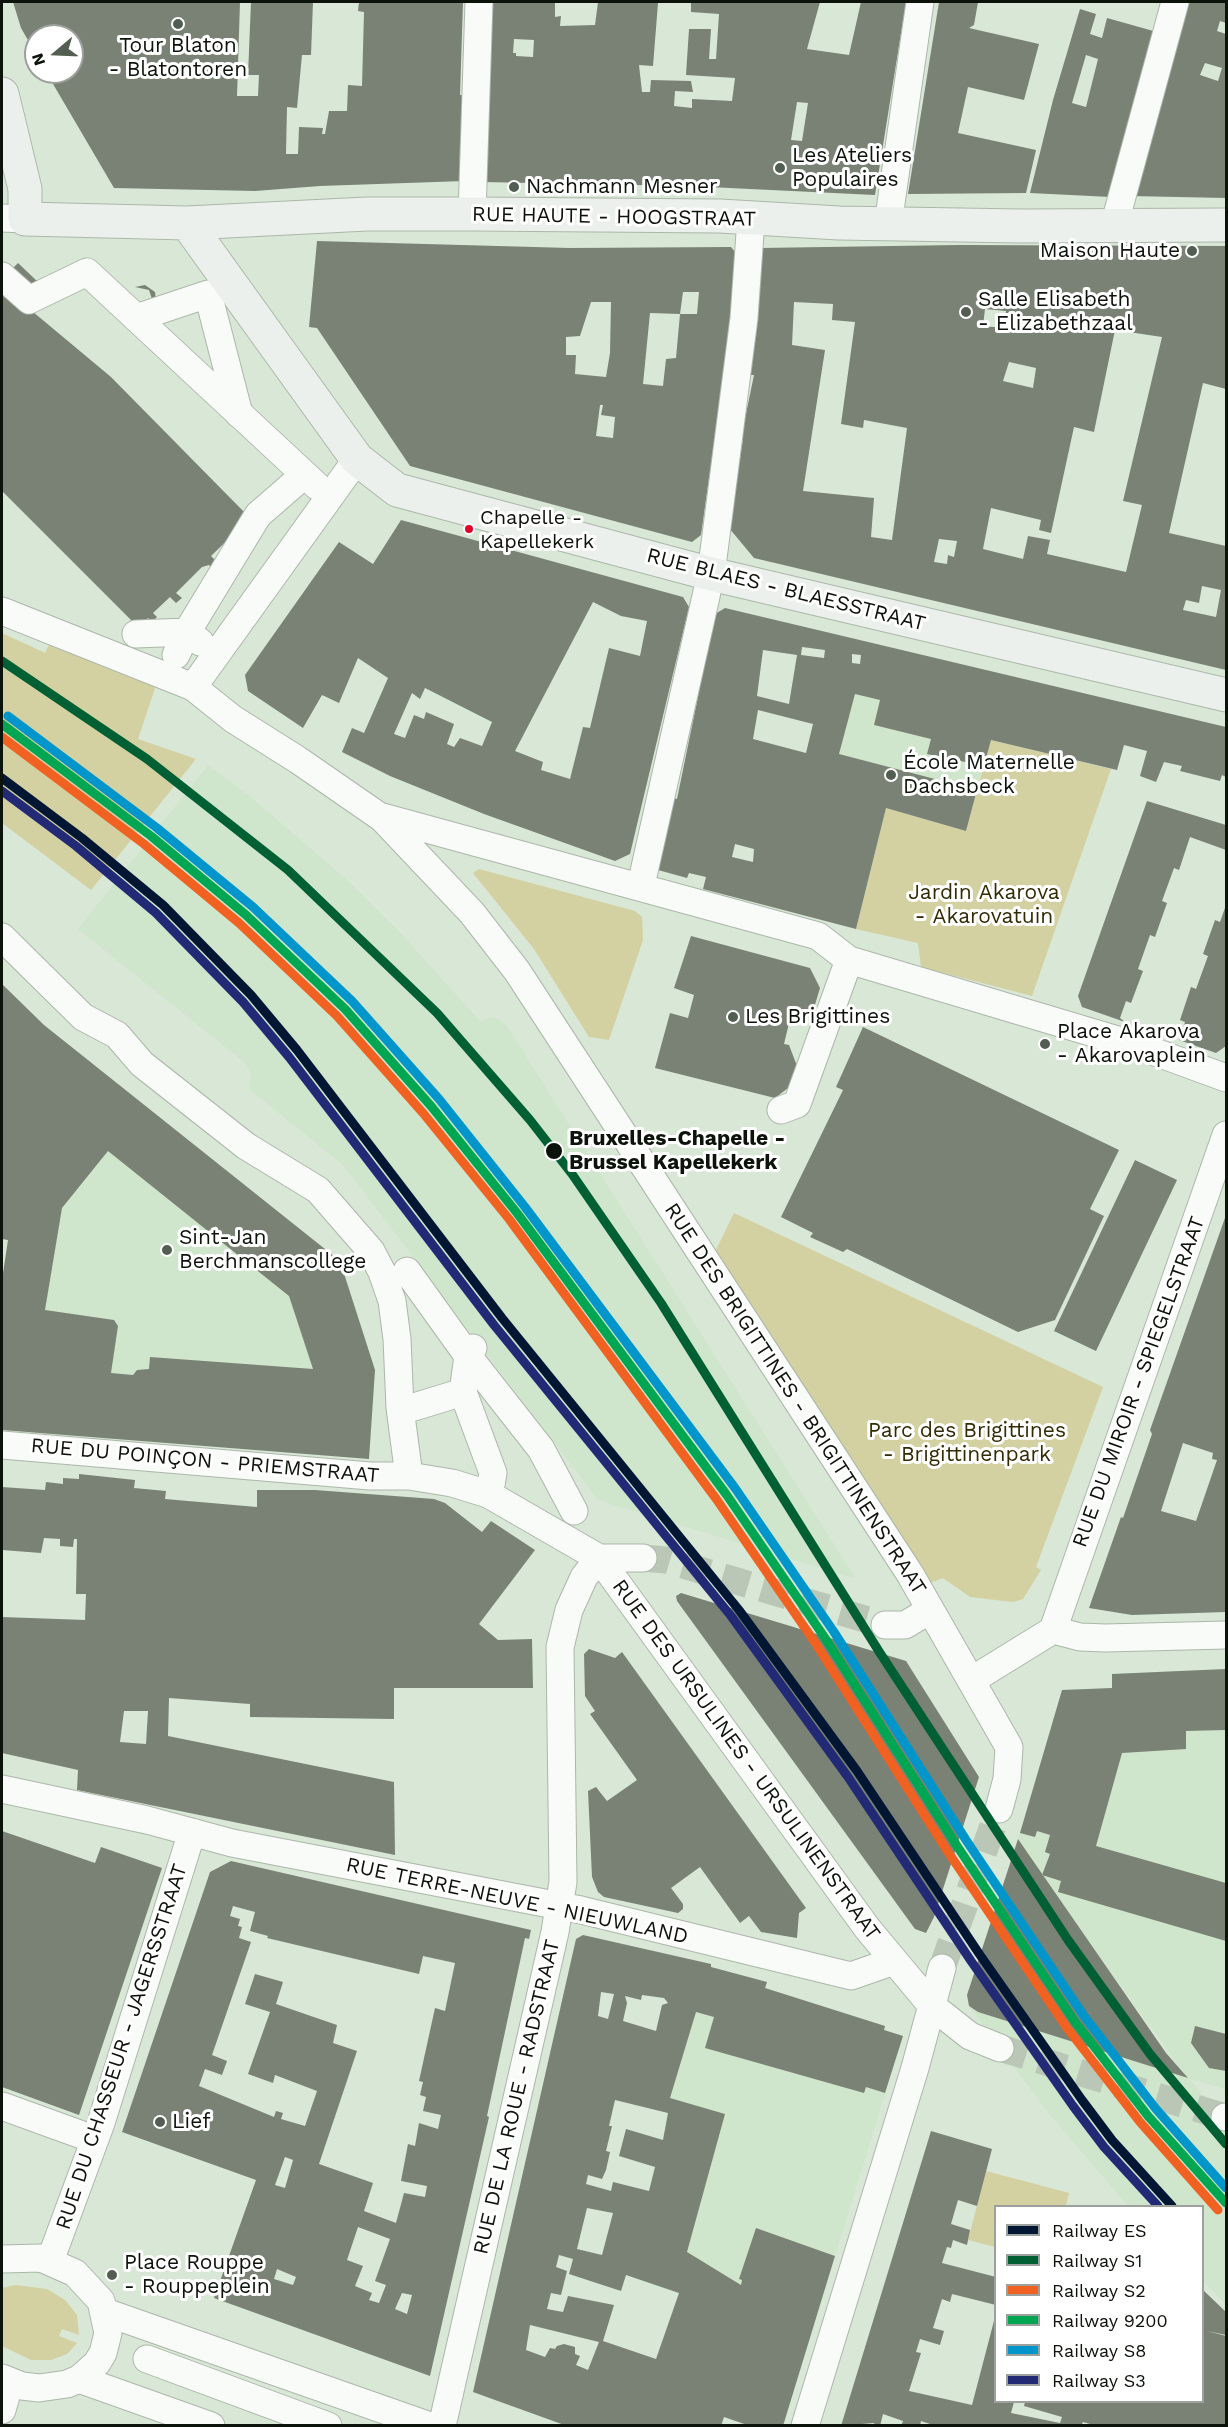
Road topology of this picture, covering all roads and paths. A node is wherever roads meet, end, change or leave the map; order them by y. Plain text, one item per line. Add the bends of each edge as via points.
1 (479, 2) edge
2 (920, 2) edge
3 (1175, 2) edge
4 (2, 94) edge
5 (472, 214) junction
6 (13, 218) edge
7 (752, 219) junction
8 (187, 223) junction
9 (888, 224) junction
10 (1227, 225) edge
11 (1114, 226) junction
12 (2, 276) edge
13 (136, 318) junction
14 (239, 414) junction
15 (357, 459) junction
16 (711, 574) junction
17 (2, 611) edge
18 (136, 634) dead end
19 (193, 687) junction
20 (1227, 695) edge
21 (379, 816) junction
22 (641, 885) junction
23 (2, 937) edge
24 (849, 960) junction
25 (1227, 1078) edge
26 (781, 1110) dead end
27 (1224, 1151) edge
28 (407, 1271) dead end
29 (472, 1348) junction
30 (463, 1392) junction
31 (414, 1407) dead end
32 (2, 1444) edge
33 (409, 1476) junction
34 (491, 1485) dead end
35 (574, 1511) dead end
36 (599, 1558) junction
37 (643, 1558) tunnel mouth
38 (930, 1610) junction
39 (885, 1625) tunnel mouth
40 (1053, 1630) junction
41 (1227, 1635) edge
42 (972, 1680) junction
43 (2, 1789) edge
44 (999, 1809) tunnel mouth
45 (192, 1832) junction
46 (559, 1906) junction
47 (894, 1961) junction
48 (942, 1968) tunnel mouth
49 (932, 2006) junction
50 (1000, 2048) tunnel mouth
51 (2, 2106) edge
52 (93, 2139) junction
53 (2, 2259) edge
54 (50, 2261) junction
55 (105, 2312) junction
56 (147, 2359) dead end
57 (79, 2379) junction
58 (6, 2380) edge
59 (2, 2410) edge
60 (211, 2426) edge
61 (328, 2426) edge
62 (430, 2426) edge
63 (442, 2426) edge
64 (805, 2426) edge

1 - 5 street
2 - 9 street
3 - 11 street
4 - 6 street via 25,189
5 - 7 street, RUE HAUTE - HOOGSTRAAT
5 - 8 street, RUE HAUTE - HOOGSTRAAT via 367,214
6 - 8 street, RUE HAUTE - HOOGSTRAAT
7 - 9 street, RUE HAUTE - HOOGSTRAAT
7 - 16 street via 744,318
8 - 15 street, RUE BLAES - BLAESSTRAAT
9 - 11 street, RUE HAUTE - HOOGSTRAAT
10 - 11 street, RUE HAUTE - HOOGSTRAAT
12 - 13 street via 29,300 87,272
13 - 14 street
13 - 14 street via 208,294
14 - 18 street via 311,481 258,515 189,644
15 - 16 street, RUE BLAES - BLAESSTRAAT via 397,490
15 - 19 street
16 - 20 street, RUE BLAES - BLAESSTRAAT
16 - 22 street
17 - 19 street
19 - 21 street via 233,719
21 - 22 street
21 - 38 street, RUE DES BRIGITTINES - BRIGITTINENSTRAAT via 472,913 517,971
22 - 24 street via 818,936
23 - 33 street via 83,1017 117,1035 142,1064 246,1146 318,1190 371,1251 392,1301
24 - 25 street via 1010,1006
24 - 26 street via 797,1104
27 - 40 street, RUE DU MIROIR - SPIEGELSTRAAT
28 - 29 street
29 - 30 street
29 - 35 street via 541,1449
30 - 31 street
30 - 34 street via 494,1473
32 - 33 street, RUE DU POINÇON - PRIEMSTRAAT via 369,1476
33 - 36 street, RUE DU POINÇON - PRIEMSTRAAT via 488,1494
36 - 37 street
36 - 46 street, RUE DE LA ROUE - RADSTRAAT via 584,1577 569,1610 560,1647 563,1882
36 - 47 street, RUE DES URSULINES - URSULINENSTRAAT
38 - 39 street via 905,1625
38 - 42 street, RUE DES BRIGITTINES - BRIGITTINENSTRAAT
40 - 41 street via 1105,1638
40 - 42 street
42 - 44 street, RUE DES BRIGITTINES - BRIGITTINENSTRAAT via 1009,1747 1007,1779
43 - 45 street, RUE TERRE-NEUVE - NIEUWLAND
45 - 46 street, RUE TERRE-NEUVE - NIEUWLAND
45 - 52 street, RUE DU CHASSEUR - JAGERSSTRAAT
46 - 47 street, RUE TERRE-NEUVE - NIEUWLAND via 851,1976
46 - 63 street, RUE DE LA ROUE - RADSTRAAT
47 - 49 street
48 - 49 street
49 - 50 street via 970,2036
49 - 64 street
51 - 52 street
52 - 54 street, RUE DU CHASSEUR - JAGERSSTRAAT
53 - 54 street via 28,2257
54 - 55 street via 84,2281
55 - 57 street via 108,2333 103,2353 90,2372
55 - 62 street
56 - 61 street
57 - 58 street via 39,2388
57 - 60 street
58 - 59 street

